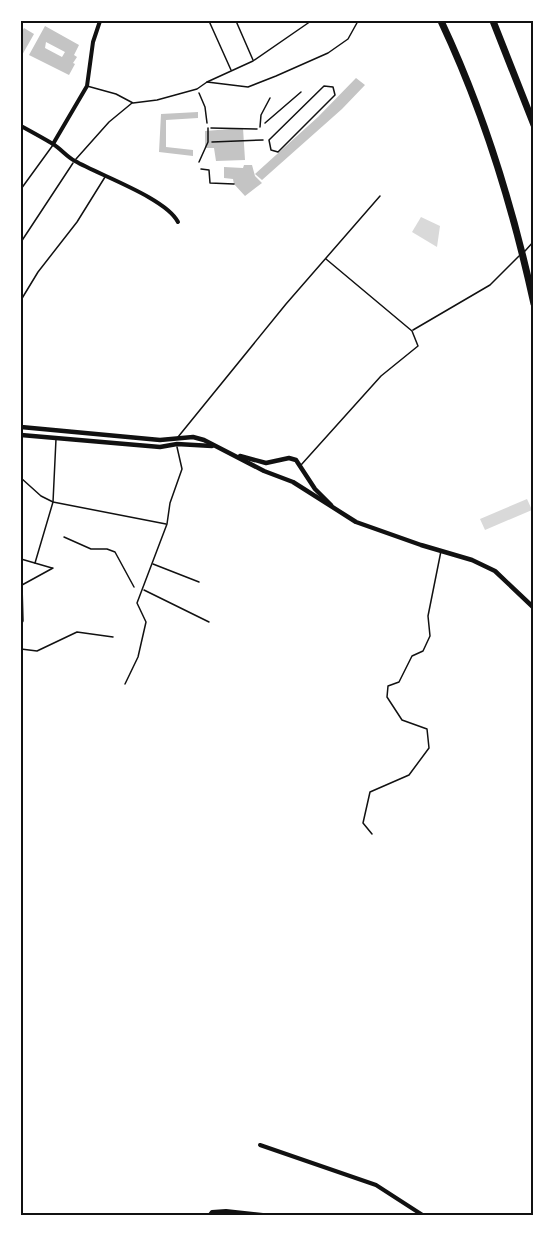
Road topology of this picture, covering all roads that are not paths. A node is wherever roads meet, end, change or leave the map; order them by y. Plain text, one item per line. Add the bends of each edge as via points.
1 (100, 21) edge
2 (209, 21) edge
3 (236, 21) edge
4 (310, 21) edge
5 (358, 21) edge
6 (441, 21) edge
7 (494, 21) edge
8 (253, 61) junction
9 (232, 71) junction
10 (207, 82) junction
11 (87, 86) junction
12 (270, 99) dead end
13 (133, 103) junction
14 (534, 125) edge
15 (21, 126) edge
16 (260, 127) dead end
17 (208, 128) road end
18 (53, 144) junction
19 (75, 161) junction
20 (199, 162) dead end
21 (106, 176) junction
22 (21, 189) edge
23 (380, 196) dead end
24 (178, 222) dead end
25 (534, 241) edge
26 (21, 242) edge
27 (325, 258) junction
28 (21, 300) edge
29 (534, 304) edge
30 (412, 331) junction
31 (21, 427) edge
32 (21, 435) edge
33 (56, 438) junction
34 (177, 441) junction
35 (230, 453) junction
36 (300, 465) junction
37 (21, 478) edge
38 (53, 502) junction
39 (339, 513) junction
40 (167, 524) junction
41 (64, 537) dead end
42 (441, 551) junction
43 (21, 559) edge
44 (35, 563) junction
45 (152, 564) junction
46 (199, 582) dead end
47 (134, 587) dead end
48 (143, 589) junction
49 (534, 608) edge
50 (209, 622) dead end
51 (21, 626) edge
52 (113, 637) dead end
53 (21, 649) edge
54 (125, 684) dead end
55 (372, 834) dead end
56 (260, 1145) dead end
57 (209, 1216) edge
58 (272, 1216) edge
59 (424, 1216) edge

1 - 11 street
2 - 9 lane
3 - 8 lane
4 - 8 lane
5 - 10 lane via 348,39 328,53 276,76 248,87
6 - 29 highway via 501,178
7 - 14 highway
8 - 9 lane
9 - 10 lane
10 - 13 lane via 197,89
11 - 13 lane via 116,93
11 - 18 street
12 - 16 lane via 261,115
13 - 19 lane
15 - 18 street
17 - 20 lane via 208,142
18 - 19 street
18 - 22 lane
19 - 21 street
19 - 26 lane
21 - 24 street via 157,203
21 - 28 lane
23 - 27 lane
25 - 30 lane via 490,285
27 - 30 lane
27 - 34 lane
30 - 36 lane via 417,346 381,376
31 - 34 street
32 - 33 street
33 - 34 street via 160,447
33 - 38 lane
34 - 35 street via 218,447
34 - 40 lane via 182,469
35 - 36 street via 266,463 289,458
35 - 39 street via 293,482
36 - 39 street via 315,489
37 - 38 lane
38 - 40 lane
38 - 44 lane
39 - 42 street
40 - 45 lane
41 - 47 lane via 91,549 115,552
42 - 49 street via 495,571
42 - 55 lane via 428,616 430,636 423,651 412,656 399,682 388,686 387,696 402,720 427,729 429,748 410,775 370,792 363,823
43 - 44 lane
44 - 51 lane via 53,568 22,585
45 - 46 lane
45 - 48 lane
48 - 50 lane
48 - 54 lane via 137,603 146,622 138,657
52 - 53 lane via 77,632 37,651
56 - 59 street via 376,1185
57 - 58 street via 226,1211

